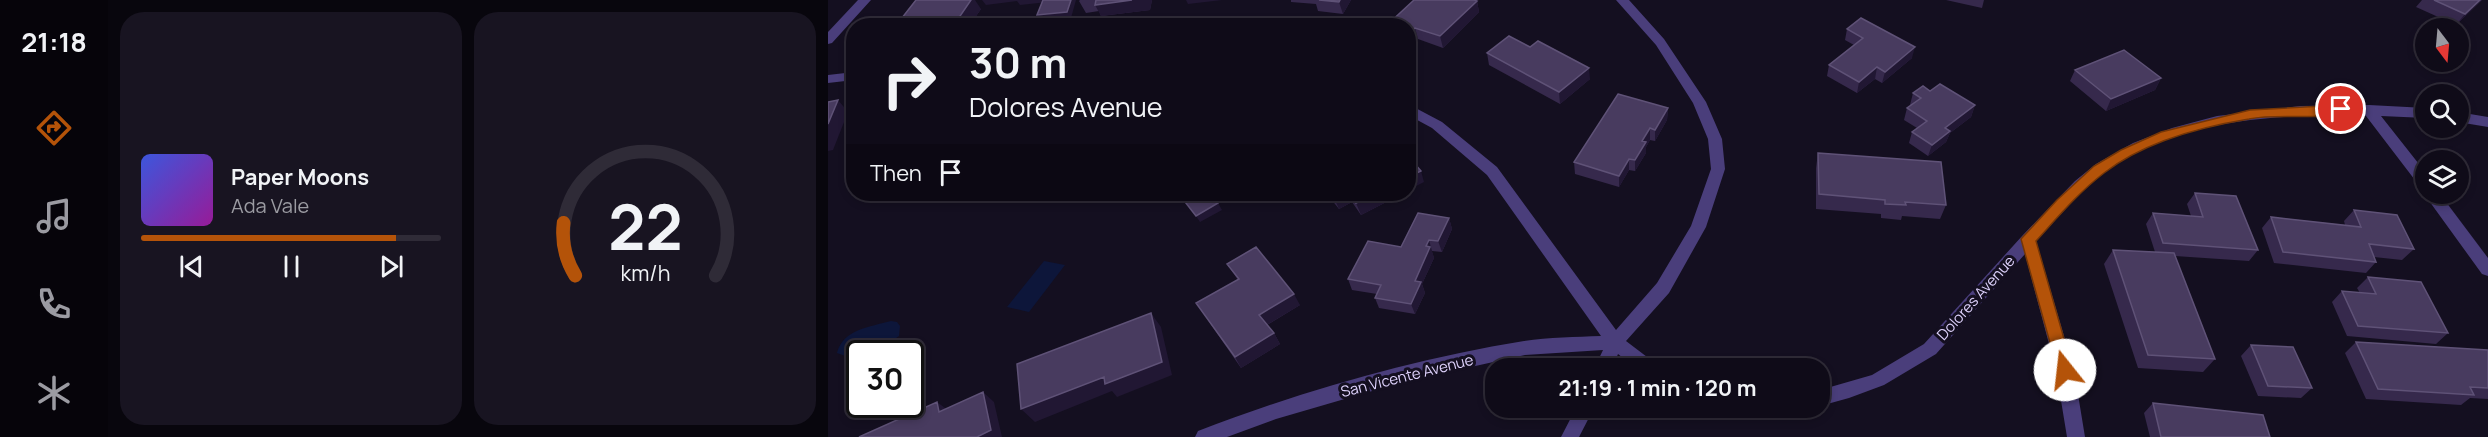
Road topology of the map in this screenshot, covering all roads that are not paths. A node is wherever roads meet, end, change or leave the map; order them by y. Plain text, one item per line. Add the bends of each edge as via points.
1 (865, 0) edge
2 (1622, 0) edge
3 (848, 18) edge
4 (846, 21) edge
5 (828, 40) edge
6 (846, 77) edge
7 (828, 79) edge
8 (2369, 110) junction
9 (2415, 112) edge
10 (1416, 113) edge
11 (2469, 119) edge
12 (2488, 122) edge
13 (2415, 170) edge
14 (2439, 204) edge
15 (2028, 239) junction
16 (2488, 270) edge
17 (1615, 342) junction
18 (1608, 358) edge
19 (1636, 358) edge
20 (1830, 396) edge
21 (1579, 418) edge
22 (1204, 437) edge
23 (1570, 437) edge
24 (2076, 437) edge

1 - 3 street
2 - 17 street via 1660,42 1699,102 1715,139 1718,168 1698,227 1663,288
4 - 5 street
6 - 7 street
8 - 9 street, Dolores Avenue
8 - 13 street
8 - 15 street, Dolores Avenue via 2250,114 2166,135 2099,170
10 - 17 street via 1437,125 1492,171
11 - 12 street
14 - 16 street
15 - 20 street, Dolores Avenue via 1932,348 1873,383
15 - 24 street via 2065,370
17 - 18 street
17 - 19 street
17 - 22 street, San Vicente Avenue via 1525,348 1403,374 1276,411
21 - 23 street

